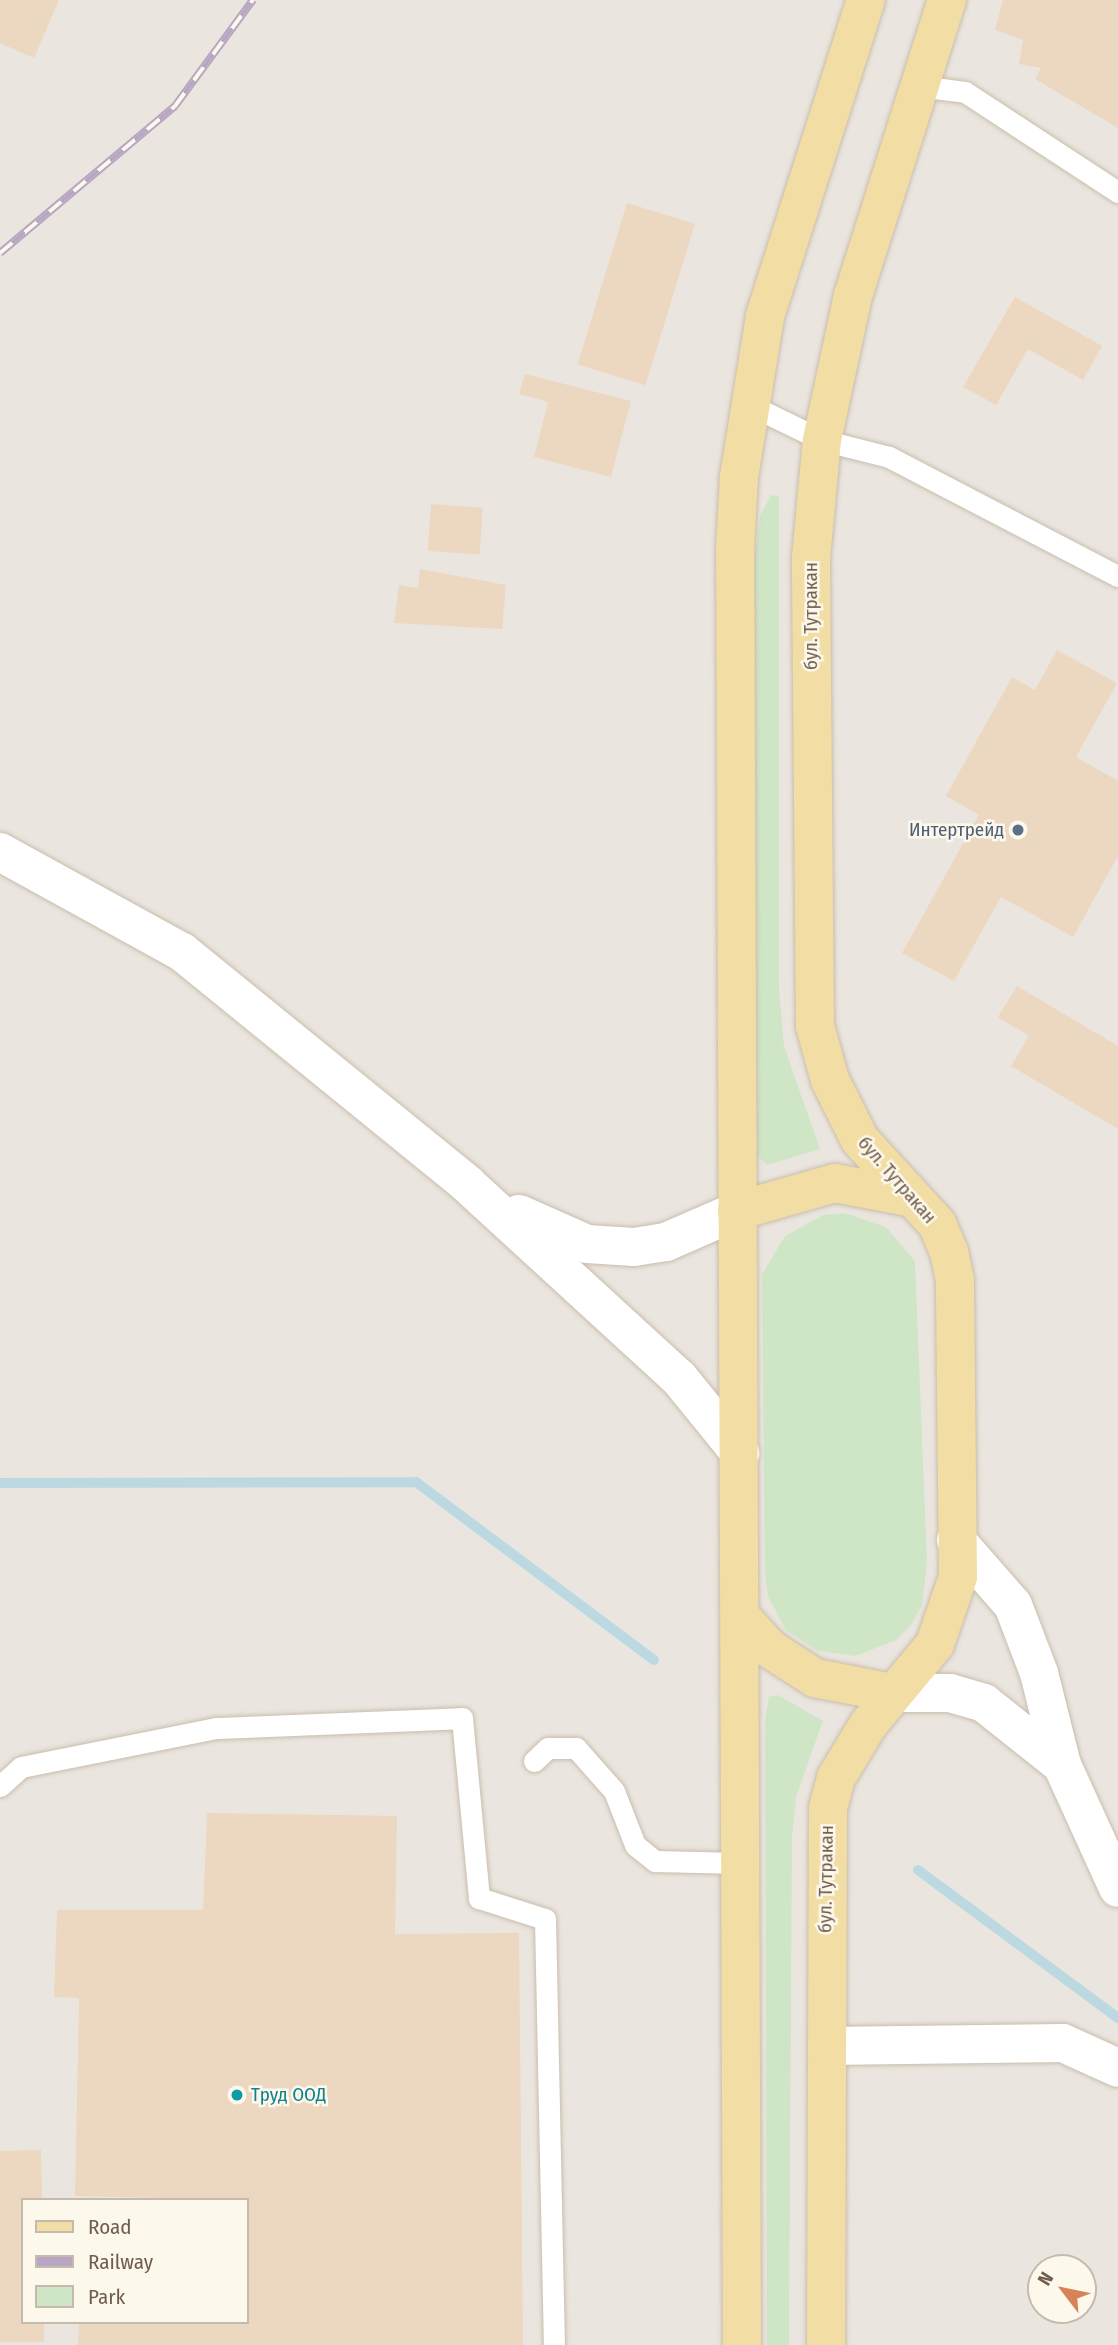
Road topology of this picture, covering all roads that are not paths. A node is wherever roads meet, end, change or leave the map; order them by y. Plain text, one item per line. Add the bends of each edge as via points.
1 (866, 0) edge
2 (947, 0) edge
3 (919, 86) junction
4 (1118, 192) edge
5 (750, 405) junction
6 (822, 440) junction
7 (1118, 576) edge
8 (0, 852) edge
9 (466, 1183) junction
10 (915, 1199) junction
11 (737, 1211) junction
12 (740, 1453) junction
13 (956, 1541) junction
14 (741, 1617) junction
15 (892, 1693) junction
16 (534, 1761) dead end
17 (1062, 1765) junction
18 (0, 1786) edge
19 (739, 1863) junction
20 (1118, 1888) edge
21 (827, 2046) junction
22 (1118, 2068) edge
23 (554, 2345) edge
24 (742, 2345) edge
25 (826, 2345) edge

1 - 5 main road via 765,316
2 - 3 main road, бул. Тутракан
3 - 4 lane via 965,92
3 - 6 main road, бул. Тутракан via 853,296
5 - 6 lane
5 - 11 main road via 735,550
6 - 7 lane via 889,457
6 - 10 main road, бул. Тутракан via 811,558 815,1026 830,1080 860,1140
8 - 9 street via 182,952
9 - 11 street via 532,1222 587,1244 666,1242
9 - 12 street via 679,1378
10 - 11 main road via 835,1182
10 - 13 main road, бул. Тутракан via 937,1224 955,1280
11 - 12 main road
12 - 14 main road
13 - 15 main road, бул. Тутракан via 950,1614 935,1644
13 - 17 street via 1013,1605 1039,1672
14 - 15 main road via 771,1649 815,1678
14 - 19 main road
15 - 17 street via 950,1693 984,1703
15 - 21 main road, бул. Тутракан via 836,1778 828,1808
16 - 19 lane via 548,1748 576,1748 614,1791 635,1845 655,1861
17 - 20 street
18 - 23 lane via 21,1767 217,1728 462,1718 479,1898 545,1919
19 - 24 main road
21 - 22 street via 1063,2043
21 - 25 main road, бул. Тутракан

